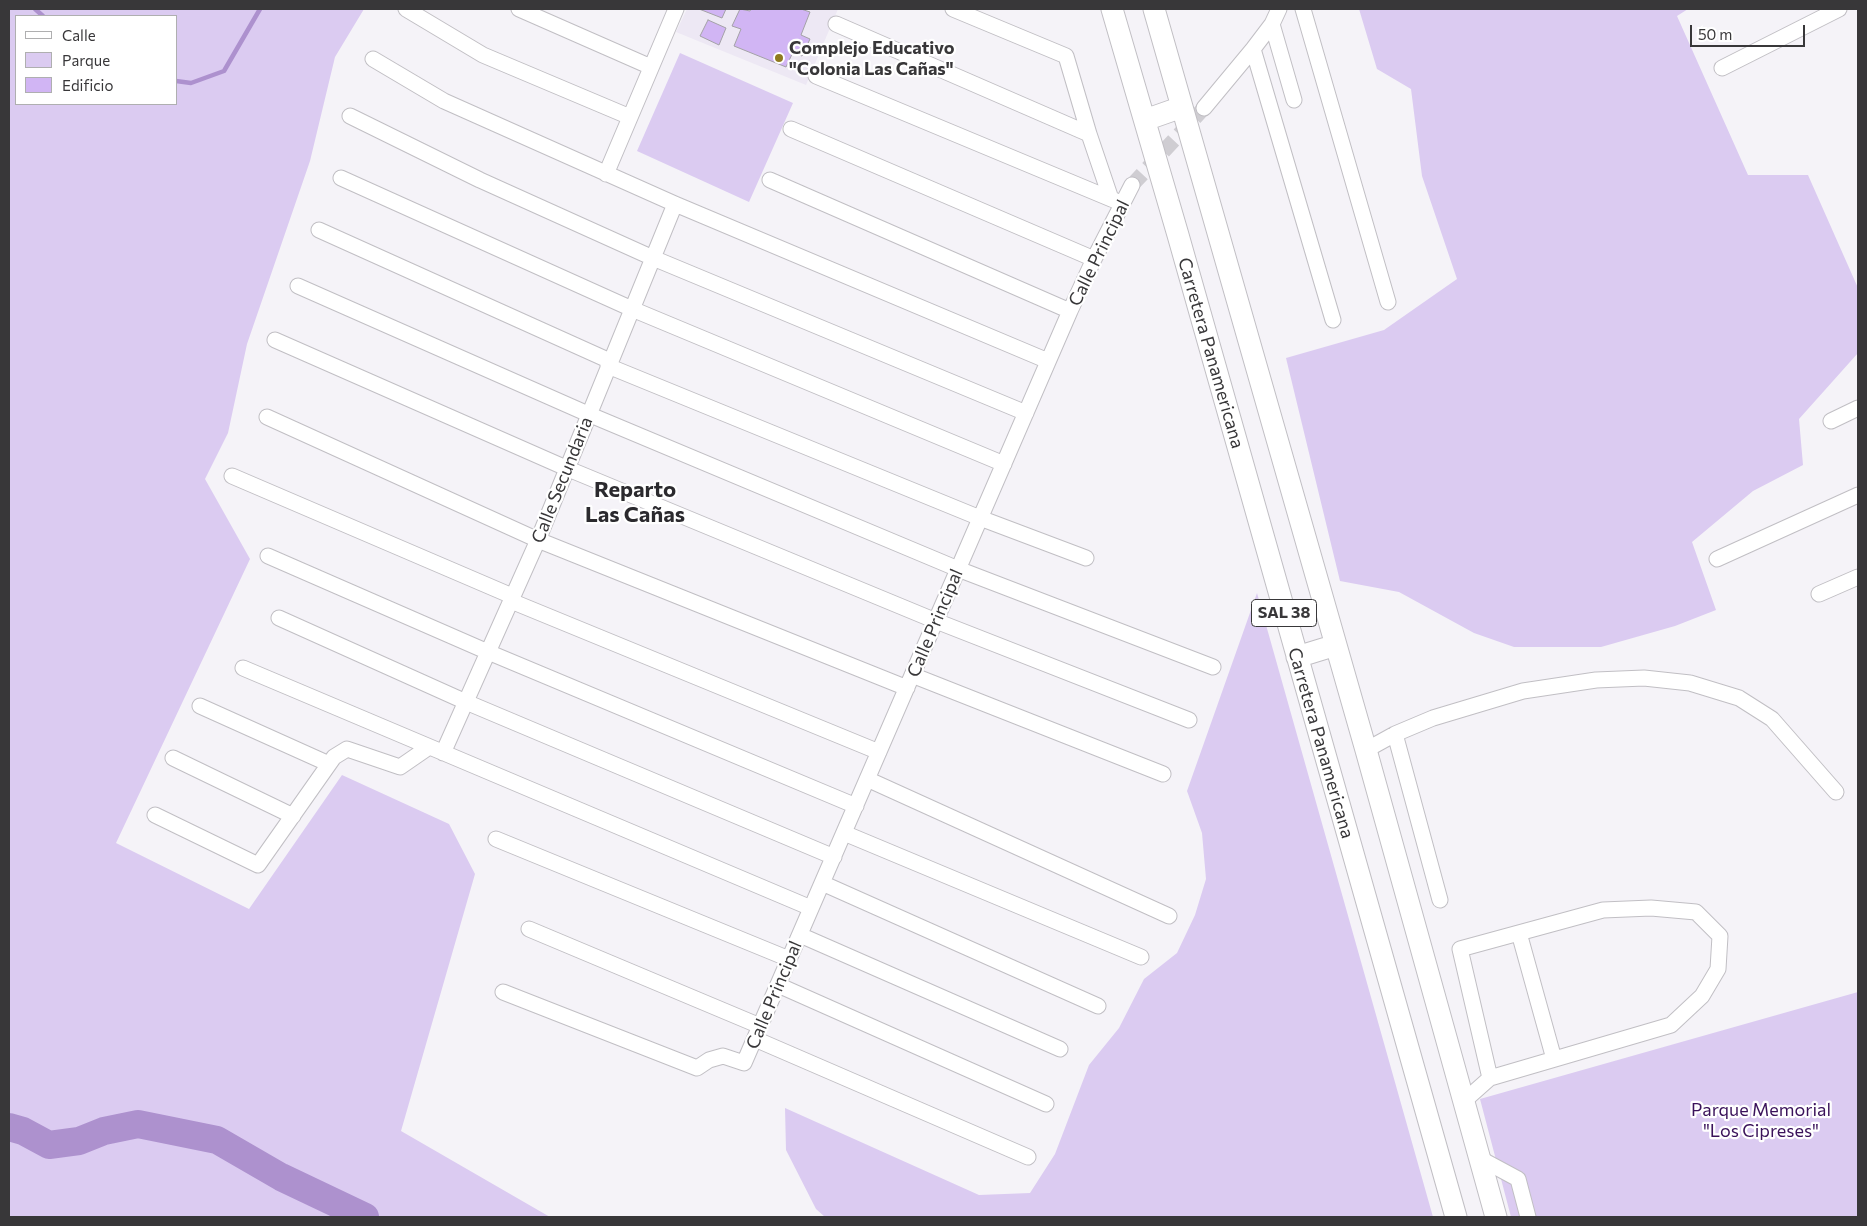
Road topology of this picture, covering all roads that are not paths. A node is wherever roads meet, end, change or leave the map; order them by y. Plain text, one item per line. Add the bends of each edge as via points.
1 (406, 9) edge
2 (519, 9) edge
3 (953, 9) edge
4 (1112, 9) edge
5 (1154, 9) edge
6 (1279, 9) edge
7 (1303, 9) edge
8 (1839, 9) edge
9 (672, 10) edge
10 (836, 24) dead end
11 (1272, 24) junction
12 (1253, 49) junction
13 (374, 59) dead end
14 (651, 67) junction
15 (1722, 68) dead end
16 (816, 76) dead end
17 (1294, 100) dead end
18 (1182, 107) junction
19 (1204, 108) tunnel mouth
20 (350, 116) dead end
21 (630, 117) junction
22 (1145, 120) junction
23 (791, 129) dead end
24 (1089, 134) junction
25 (606, 174) junction
26 (341, 178) dead end
27 (770, 180) dead end
28 (1132, 185) tunnel mouth
29 (1117, 201) junction
30 (675, 204) junction
31 (319, 230) dead end
32 (653, 258) junction
33 (1094, 259) junction
34 (298, 286) dead end
35 (1388, 302) dead end
36 (632, 309) junction
37 (1070, 311) junction
38 (1333, 320) dead end
39 (275, 340) dead end
40 (1048, 361) junction
41 (609, 364) junction
42 (1858, 408) edge
43 (1026, 413) junction
44 (588, 414) junction
45 (267, 417) dead end
46 (1831, 421) dead end
47 (1004, 464) junction
48 (566, 468) junction
49 (232, 476) dead end
50 (1858, 496) edge
51 (980, 518) junction
52 (538, 540) junction
53 (268, 556) dead end
54 (1086, 558) dead end
55 (1717, 559) dead end
56 (958, 569) junction
57 (1858, 576) edge
58 (1819, 594) dead end
59 (512, 598) junction
60 (279, 618) dead end
61 (936, 621) junction
62 (1336, 645) junction
63 (488, 652) junction
64 (1297, 657) junction
65 (1213, 667) dead end
66 (243, 668) dead end
67 (910, 682) junction
68 (466, 702) junction
69 (200, 706) dead end
70 (1189, 720) dead end
71 (1395, 734) junction
72 (429, 747) junction
73 (1366, 750) junction
74 (879, 752) junction
75 (443, 753) junction
76 (173, 758) dead end
77 (329, 764) junction
78 (1163, 774) dead end
79 (868, 779) junction
80 (1836, 792) dead end
81 (856, 806) junction
82 (155, 815) dead end
83 (293, 816) junction
84 (844, 833) junction
85 (496, 839) dead end
86 (834, 857) junction
87 (822, 883) junction
88 (1440, 900) dead end
89 (812, 908) junction
90 (1169, 916) dead end
91 (529, 929) dead end
92 (1519, 933) junction
93 (800, 935) junction
94 (1141, 956) dead end
95 (789, 959) junction
96 (778, 985) junction
97 (503, 992) dead end
98 (1098, 1006) dead end
99 (758, 1033) junction
100 (1060, 1049) dead end
101 (1554, 1059) junction
102 (1490, 1078) junction
103 (1463, 1102) junction
104 (1046, 1104) dead end
105 (1028, 1157) dead end
106 (1479, 1158) junction
107 (1456, 1217) edge
108 (1496, 1217) edge
109 (1528, 1217) edge

1 - 21 street via 483,55
2 - 14 street
3 - 24 street via 1066,56
4 - 22 highway, Carretera Panamericana / SAL 38
5 - 18 highway, SAL 38
6 - 11 street
7 - 35 street
8 - 15 street
9 - 14 street
10 - 24 street
11 - 12 street
11 - 17 street
12 - 19 street
12 - 38 street
13 - 25 street via 444,101
14 - 21 street
16 - 29 street
18 - 22 highway
18 - 62 highway, SAL 38
20 - 32 street via 480,180
21 - 25 street
22 - 64 highway, Carretera Panamericana / SAL 38
23 - 33 street
24 - 29 street
25 - 30 street
26 - 36 street
27 - 37 street
28 - 29 street, Calle Principal
29 - 33 street, Calle Principal
30 - 32 street, Calle Secundaria
30 - 40 street
31 - 41 street
32 - 36 street, Calle Secundaria
32 - 43 street
33 - 37 street, Calle Principal
34 - 44 street
36 - 41 street, Calle Secundaria
36 - 47 street
37 - 40 street, Calle Principal
39 - 48 street
40 - 43 street, Calle Principal
41 - 44 street, Calle Secundaria
41 - 51 street
42 - 46 street
43 - 47 street, Calle Principal
44 - 48 street, Calle Secundaria
44 - 56 street
45 - 52 street
47 - 51 street, Calle Principal
48 - 52 street, Calle Secundaria
48 - 61 street
49 - 59 street
50 - 55 street
51 - 54 street
51 - 56 street, Calle Principal
52 - 59 street, Calle Secundaria
52 - 67 street
53 - 63 street
56 - 61 street, Calle Principal
56 - 65 street
57 - 58 street
59 - 63 street, Calle Secundaria
59 - 74 street
60 - 68 street
61 - 67 street, Calle Principal
61 - 70 street
62 - 64 highway
62 - 73 highway, SAL 38
63 - 68 street, Calle Secundaria
63 - 81 street
64 - 107 highway, Carretera Panamericana / SAL 38
66 - 72 street
67 - 74 street, Calle Principal
67 - 78 street
68 - 75 street, Calle Secundaria
68 - 86 street
69 - 77 street
71 - 73 street
71 - 80 street via 1433,718 1523,691 1596,680 1644,678 1690,683 1739,698 1772,720
71 - 88 street
72 - 75 street
72 - 77 street via 400,768 347,749
73 - 103 highway, SAL 38
74 - 79 street, Calle Principal
75 - 89 street
76 - 83 street
77 - 83 street
79 - 81 street, Calle Principal
79 - 90 street
81 - 84 street, Calle Principal
82 - 83 street via 258,865
84 - 86 street, Calle Principal
84 - 94 street
85 - 95 street
86 - 87 street, Calle Principal
87 - 89 street, Calle Principal
87 - 98 street
89 - 93 street, Calle Principal
91 - 99 street
92 - 101 street
92 - 101 street via 1604,910 1651,908 1696,912 1720,936 1718,969 1702,996 1672,1025
92 - 102 street via 1460,949
93 - 95 street, Calle Principal
93 - 100 street
95 - 96 street, Calle Principal
96 - 99 street, Calle Principal
96 - 104 street
97 - 99 street, Calle Principal via 697,1068 723,1056 744,1063
99 - 105 street
101 - 102 street
102 - 103 street
103 - 106 highway, SAL 38
106 - 108 highway, SAL 38
106 - 109 street via 1518,1180

